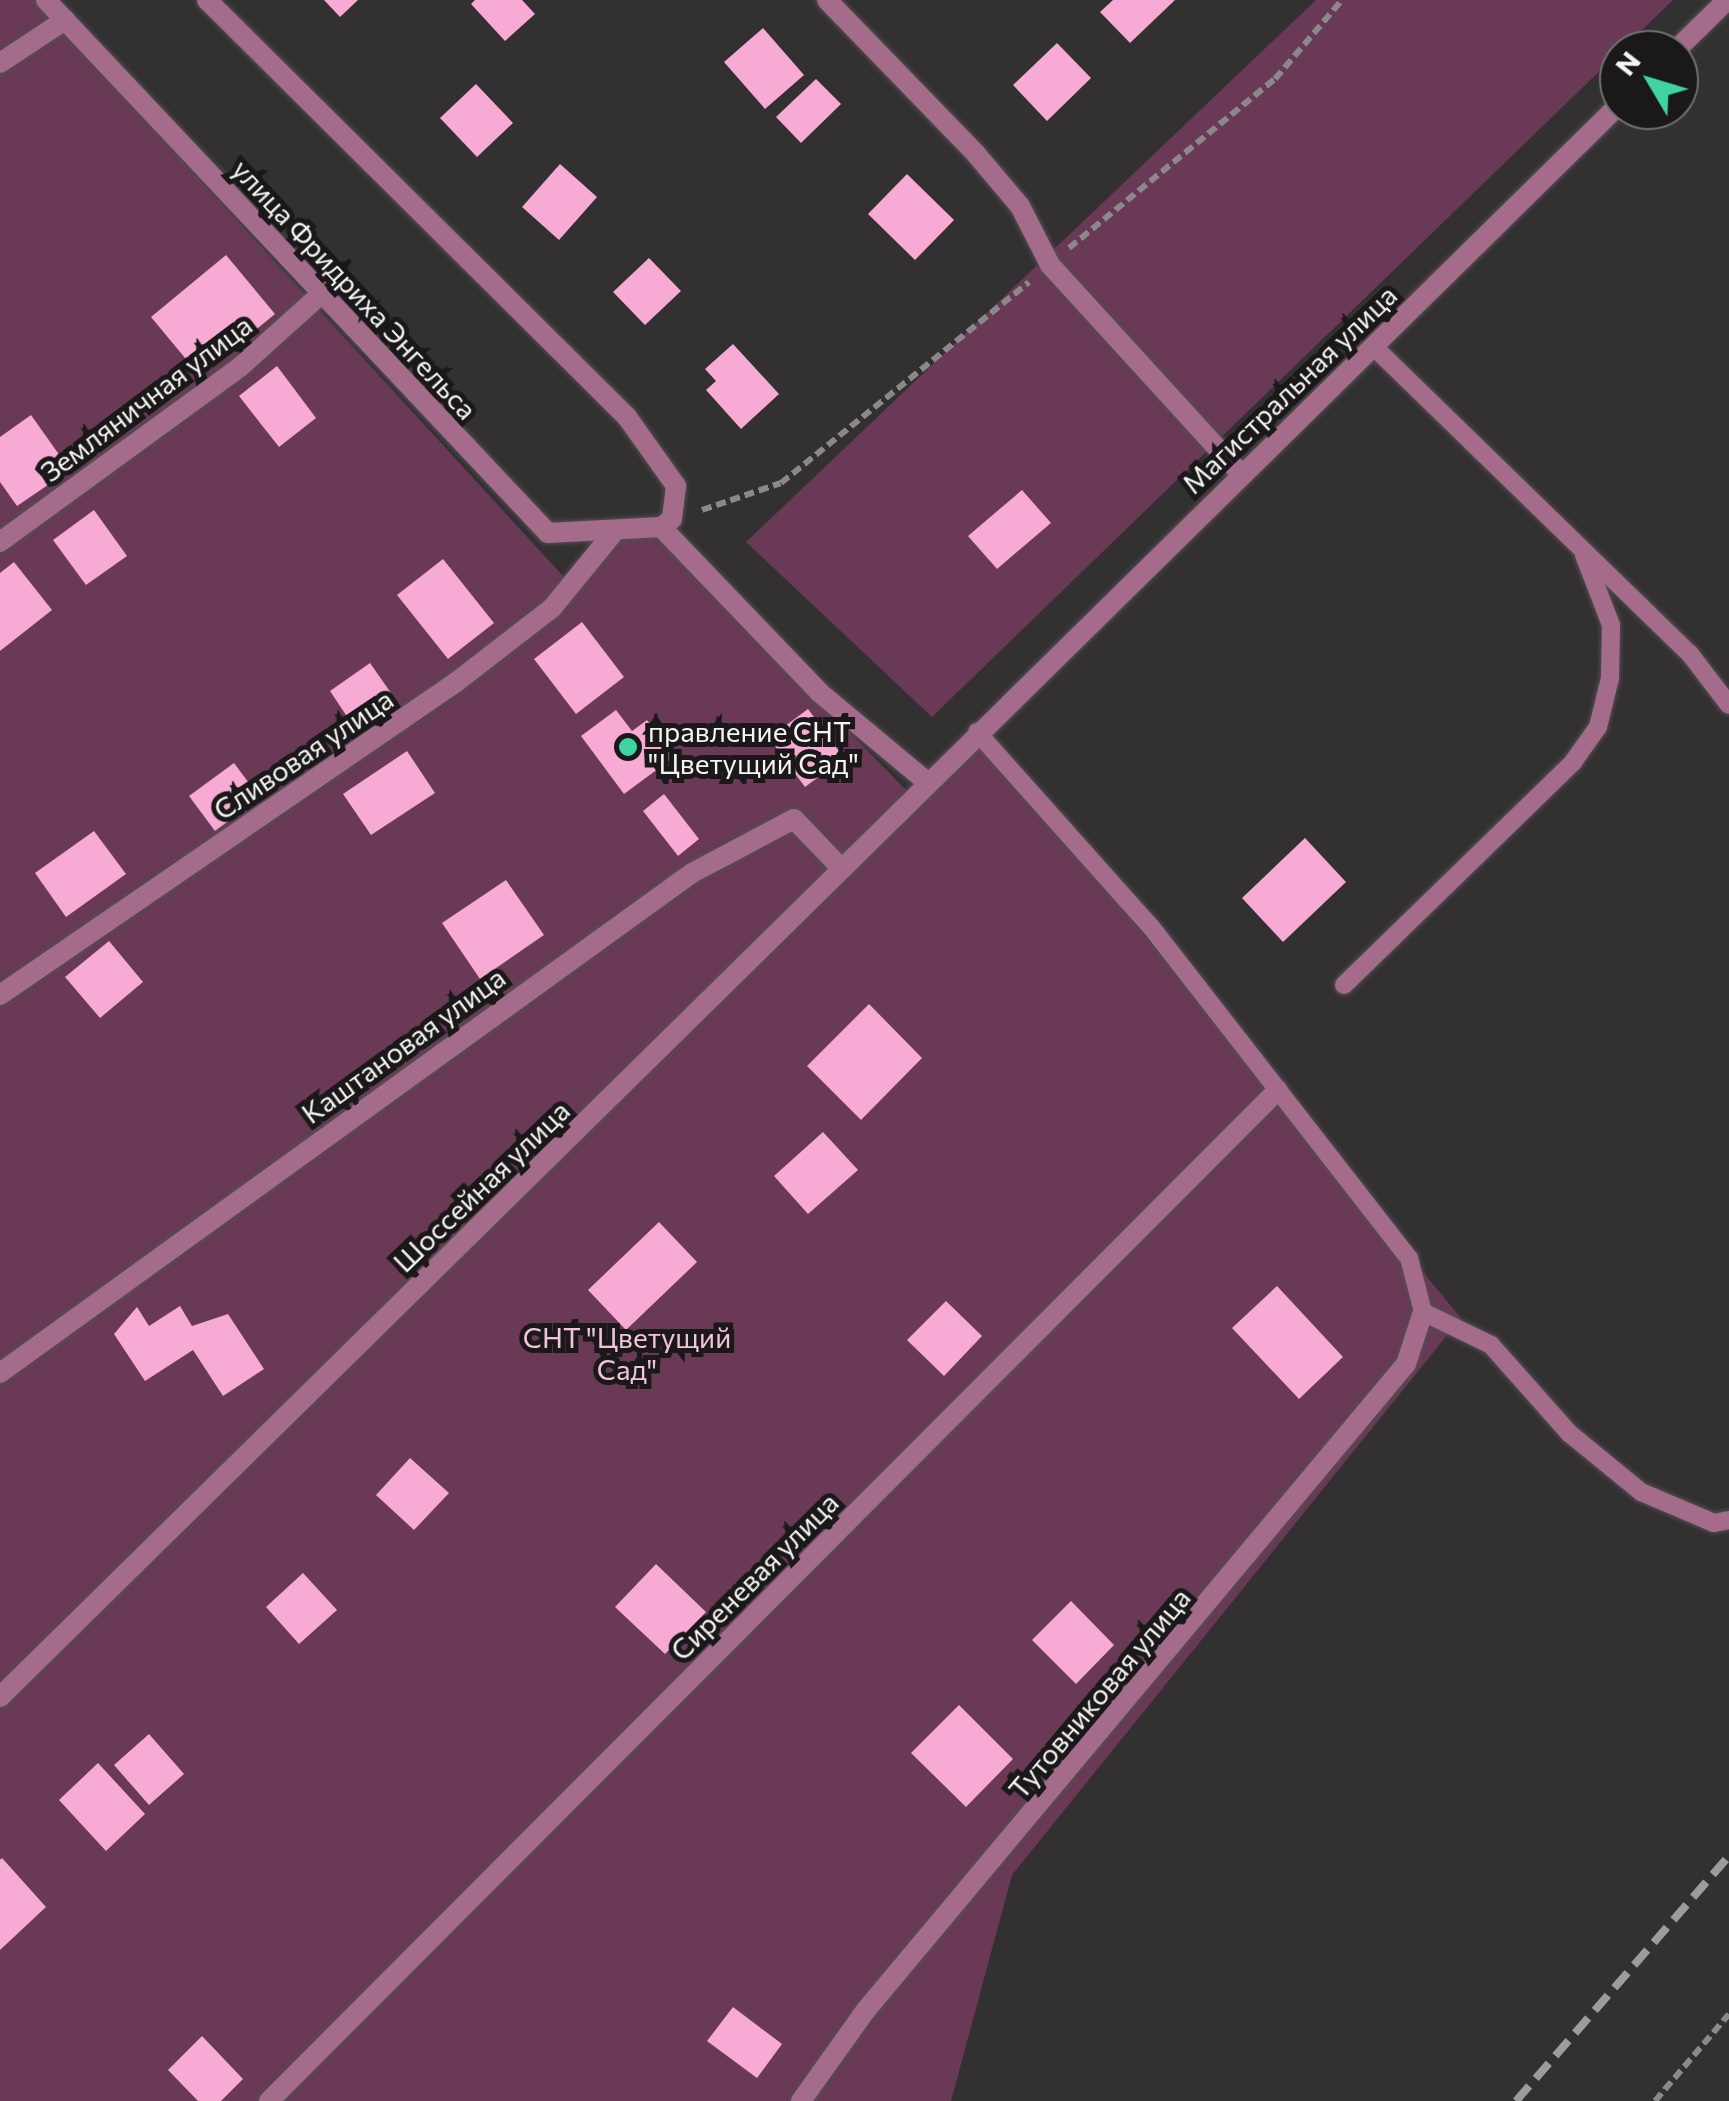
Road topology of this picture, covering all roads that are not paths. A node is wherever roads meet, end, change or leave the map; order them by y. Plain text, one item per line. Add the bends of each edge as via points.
1 (46, 0) edge
2 (207, 0) edge
3 (827, 0) edge
4 (1727, 0) edge
5 (65, 20) junction
6 (1696, 30) edge
7 (0, 63) edge
8 (1599, 125) edge
9 (321, 294) junction
10 (1373, 346) junction
11 (1241, 474) junction
12 (661, 527) junction
13 (614, 532) junction
14 (0, 542) edge
15 (1584, 555) junction
16 (1729, 706) edge
17 (998, 711) joint
18 (977, 732) junction
19 (927, 782) junction
20 (842, 869) junction
21 (1344, 985) dead end
22 (0, 995) edge
23 (1278, 1090) junction
24 (1423, 1312) junction
25 (0, 1373) edge
26 (1729, 1520) edge
27 (0, 1697) edge
28 (269, 2101) edge
29 (800, 2101) edge

1 - 5 street, улица Фридриха Энгельса
2 - 12 street via 627,417 676,486 672,519
3 - 11 street via 976,154 1020,206 1050,265
4 - 6 street
5 - 7 street
5 - 9 street, улица Фридриха Энгельса
8 - 10 street, Магистральная улица
9 - 13 street, улица Фридриха Энгельса via 548,533
9 - 14 street, Земляничная улица via 240,367
10 - 11 street, Магистральная улица
10 - 15 lane
11 - 17 street, Магистральная улица
12 - 13 street, улица Фридриха Энгельса
12 - 19 street via 819,692
13 - 22 street, Сливовая улица via 552,608 456,683
15 - 16 lane via 1690,654
15 - 21 lane via 1610,625 1610,678 1598,727 1573,762
17 - 18 street, Шоссейная улица
18 - 19 street, Шоссейная улица
18 - 23 lane via 1151,927
19 - 20 street, Шоссейная улица
20 - 25 street, Каштановая улица via 794,819 692,873
20 - 27 street, Шоссейная улица
23 - 24 lane via 1410,1258
23 - 28 street, Сиреневая улица
24 - 26 lane via 1491,1345 1570,1432 1641,1492 1714,1523
24 - 29 street, Тутовниковая улица via 1406,1364 866,2010

